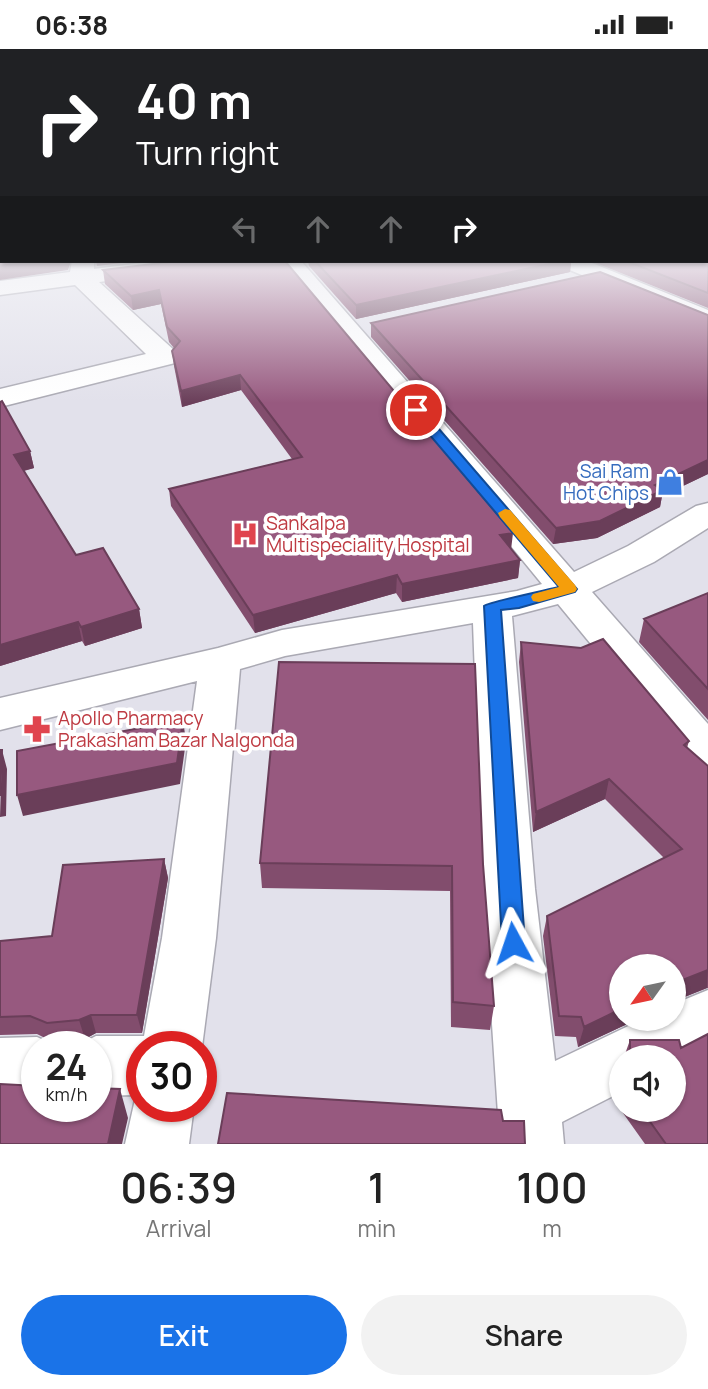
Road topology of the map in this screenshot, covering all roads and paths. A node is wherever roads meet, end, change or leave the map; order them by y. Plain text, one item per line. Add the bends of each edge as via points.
1 (111, 300) edge
2 (331, 300) edge
3 (661, 300) edge
4 (708, 319) edge
5 (0, 398) edge
6 (708, 513) edge
7 (569, 589) junction
8 (492, 606) junction
9 (220, 661) junction
10 (0, 714) edge
11 (708, 755) edge
12 (708, 1017) edge
13 (174, 1031) edge
14 (651, 1045) edge
15 (0, 1067) edge
16 (21, 1067) edge
17 (609, 1069) edge
18 (160, 1122) edge
19 (530, 1125) edge
20 (157, 1144) edge

1 - 5 street via 165,357
2 - 7 street via 361,328
3 - 4 street
6 - 7 street via 641,554
7 - 8 street
7 - 11 street
8 - 9 street via 282,643
8 - 19 street via 509,889
9 - 10 street
9 - 13 street
12 - 14 street
15 - 16 street
17 - 19 street
18 - 20 street

